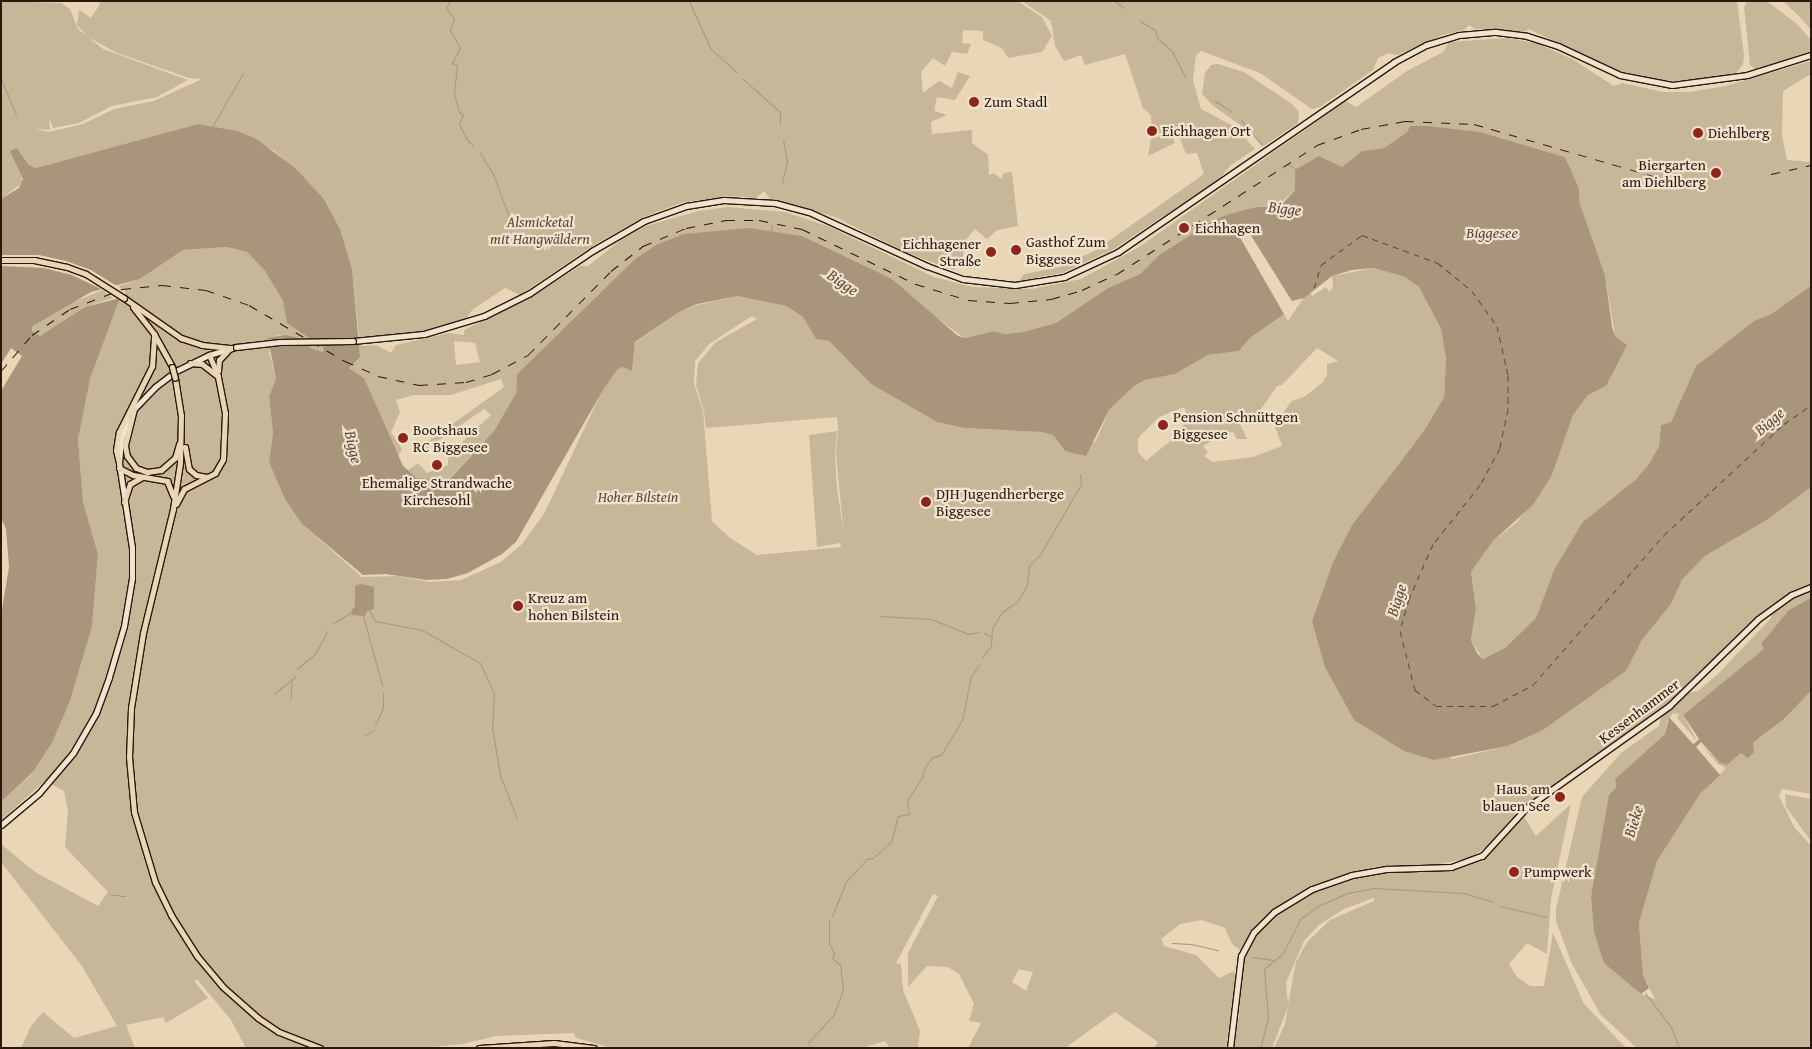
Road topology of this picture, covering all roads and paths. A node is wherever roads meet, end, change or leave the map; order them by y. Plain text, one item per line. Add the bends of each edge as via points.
1 (1811, 55) edge
2 (1, 260) edge
3 (144, 316) junction
4 (154, 334) junction
5 (233, 348) junction
6 (209, 355) junction
7 (190, 363) junction
8 (218, 376) junction
9 (134, 409) junction
10 (182, 437) junction
11 (119, 466) junction
12 (142, 476) junction
13 (208, 477) junction
14 (124, 502) junction
15 (173, 509) junction
16 (1811, 587) edge
17 (1, 825) edge
18 (320, 1048) edge
19 (479, 1048) edge
20 (594, 1048) edge
21 (1230, 1048) edge

1 - 5 main road, bridge via 1747,75 1672,85 1620,75 1527,36 1496,32 1459,35 1398,59 1118,252 1085,269 1042,282 1002,284 963,279 809,212 775,203 724,200 679,208 632,227 530,292 484,316 424,334 376,340 280,342
2 - 3 main road, bridge via 34,260 67,267 93,278
3 - 4 main road
3 - 5 main road via 181,338 202,345
4 - 10 main road, bridge via 175,378
4 - 11 main road via 152,366 119,432 116,450
5 - 6 main road
5 - 8 main road via 219,360
6 - 7 main road
6 - 8 main road
7 - 8 main road via 202,364
7 - 9 main road via 155,387
8 - 13 main road via 225,414 224,449 218,470
9 - 10 main road via 125,446 136,468 156,472 166,467 175,458
9 - 11 main road via 123,430
10 - 13 main road via 188,469 196,475
10 - 15 main road
11 - 12 main road via 128,474
11 - 14 main road
12 - 14 main road via 130,484
12 - 15 main road via 169,484
13 - 15 main road via 187,487
14 - 17 main road via 133,563 129,604 103,695 72,753 46,786
15 - 18 main road via 144,633 131,708 130,787 141,839 148,864 171,915 210,973 258,1018 279,1032
16 - 21 main road, Kessenhammer via 1791,595 1764,614 1669,706 1526,808 1482,856 1451,867 1386,869 1352,875 1312,889 1274,912 1254,932 1240,956
19 - 20 main road via 531,1043

